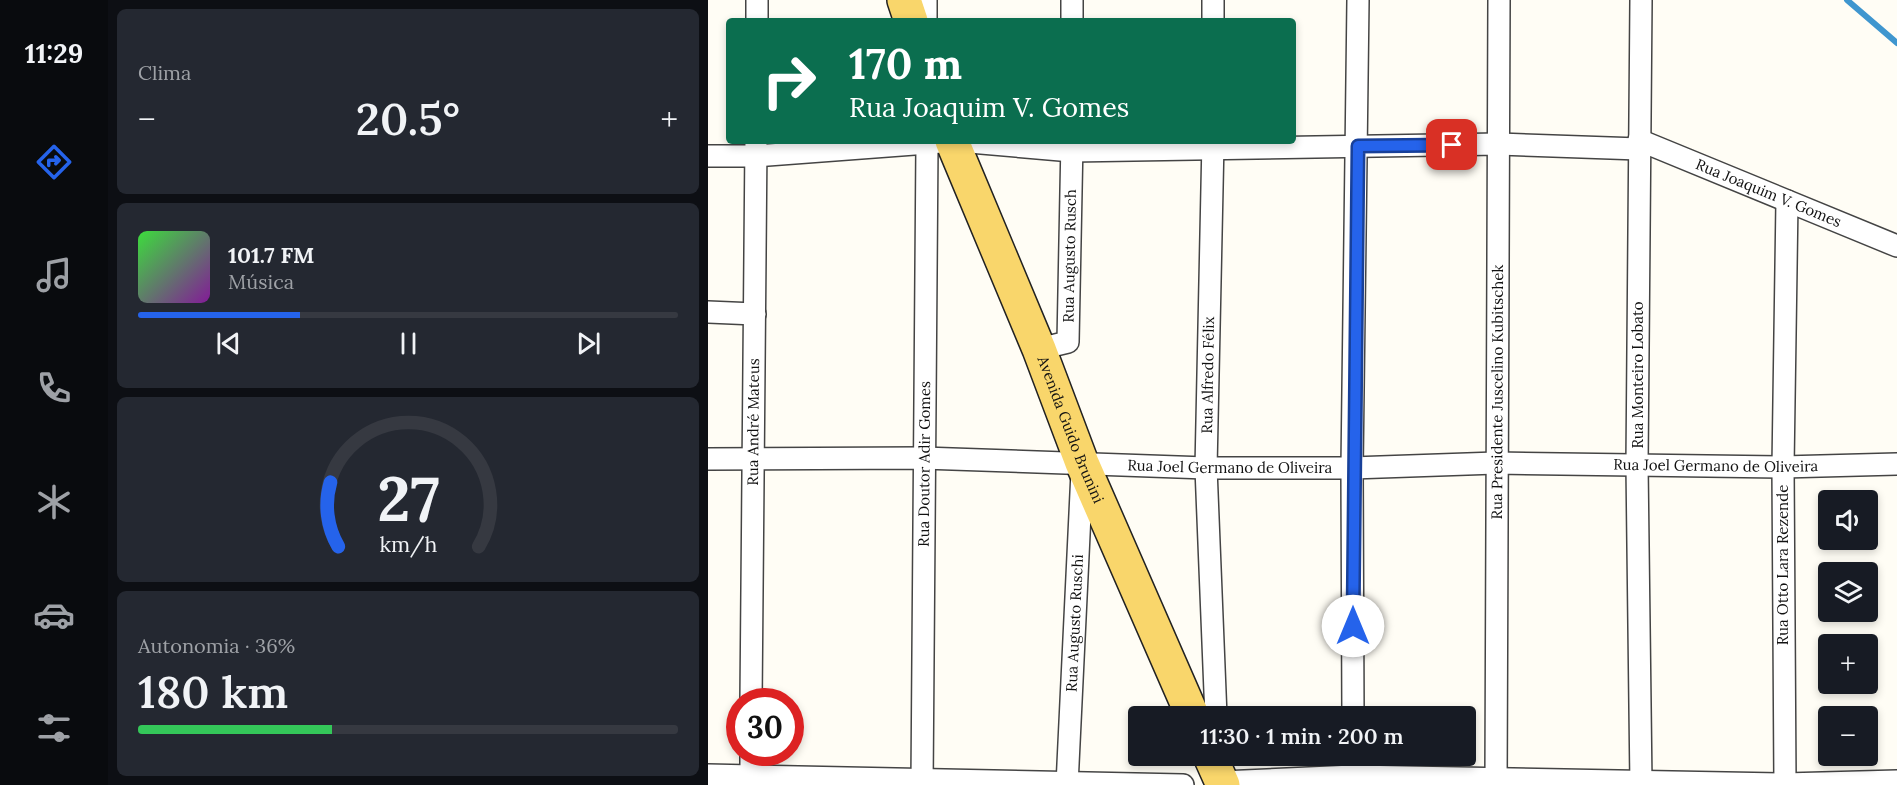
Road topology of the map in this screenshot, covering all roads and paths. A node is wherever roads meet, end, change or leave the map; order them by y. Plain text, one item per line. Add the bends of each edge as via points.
1 (757, 0) edge
2 (904, 0) edge
3 (926, 0) edge
4 (1072, 0) edge
5 (1213, 0) edge
6 (1358, 0) edge
7 (1499, 0) edge
8 (1641, 0) edge
9 (757, 18) edge
10 (910, 18) edge
11 (926, 18) edge
12 (1072, 18) edge
13 (1213, 18) edge
14 (889, 144) edge
15 (942, 144) edge
16 (943, 144) edge
17 (1026, 144) edge
18 (1499, 144) junction
19 (1213, 145) edge
20 (1639, 145) junction
21 (1072, 146) edge
22 (1358, 146) junction
23 (756, 149) edge
24 (708, 156) edge
25 (1787, 201) junction
26 (1897, 246) edge
27 (708, 312) edge
28 (755, 314) junction
29 (1039, 349) junction
30 (923, 458) junction
31 (708, 459) edge
32 (753, 459) junction
33 (1082, 463) junction
34 (1496, 463) junction
35 (1897, 464) edge
36 (1637, 465) junction
37 (1782, 467) junction
38 (1206, 468) junction
39 (1352, 468) junction
40 (751, 688) edge
41 (1188, 706) edge
42 (1216, 706) edge
43 (1353, 706) edge
44 (1353, 772) edge
45 (1216, 773) edge
46 (708, 775) edge
47 (751, 780) edge
48 (1897, 781) edge
49 (1496, 782) edge
50 (922, 783) edge
51 (1641, 783) edge
52 (1067, 784) edge
53 (1785, 784) edge
54 (1183, 785) edge

1 - 9 street
2 - 10 main road
3 - 11 street
4 - 12 street
5 - 13 street
6 - 22 street
7 - 18 street, Rua Presidente Juscelino Kubitschek
8 - 20 street, Rua Monteiro Lobato
14 - 23 street
15 - 30 street, Rua Doutor Adir Gomes
16 - 29 main road, Avenida Guido Brunini
17 - 21 street, Rua Joaquim V. Gomes
18 - 20 street, Rua Joaquim V. Gomes
18 - 22 street, Rua Joaquim V. Gomes
18 - 34 street, Rua Presidente Juscelino Kubitschek
19 - 21 street, Rua Joaquim V. Gomes
19 - 22 street, Rua Joaquim V. Gomes
19 - 38 street, Rua Alfredo Félix
20 - 25 street, Rua Joaquim V. Gomes
20 - 36 street, Rua Monteiro Lobato
21 - 29 street, Rua Augusto Rusch via 1068,342
22 - 39 street
23 - 24 street
23 - 28 street, Rua André Mateus
25 - 26 street, Rua Joaquim V. Gomes
25 - 37 street, Rua Otto Lara Rezende
27 - 28 street
28 - 32 street, Rua André Mateus
29 - 33 main road, Avenida Guido Brunini
30 - 32 street, Rua Joel Germano de Oliveira
30 - 33 street, Rua Joel Germano de Oliveira
30 - 50 street, Rua Doutor Adir Gomes
31 - 32 street, Rua Joel Germano de Oliveira
32 - 40 street, Rua André Mateus
33 - 38 street, Rua Joel Germano de Oliveira
33 - 41 main road, Avenida Guido Brunini
33 - 52 street, Rua Augusto Ruschi
34 - 36 street, Rua Joel Germano de Oliveira
34 - 39 street, Rua Joel Germano de Oliveira
34 - 49 street, Rua Presidente Juscelino Kubitschek
35 - 37 street, Rua Joel Germano de Oliveira
36 - 37 street, Rua Joel Germano de Oliveira
36 - 51 street, Rua Monteiro Lobato
37 - 53 street, Rua Otto Lara Rezende
38 - 39 street, Rua Joel Germano de Oliveira
38 - 42 street, Rua Alfredo Félix
39 - 43 street
44 - 45 street
44 - 49 street
46 - 47 street
47 - 50 street
48 - 53 street
49 - 51 street
50 - 52 street
51 - 53 street
52 - 54 street

